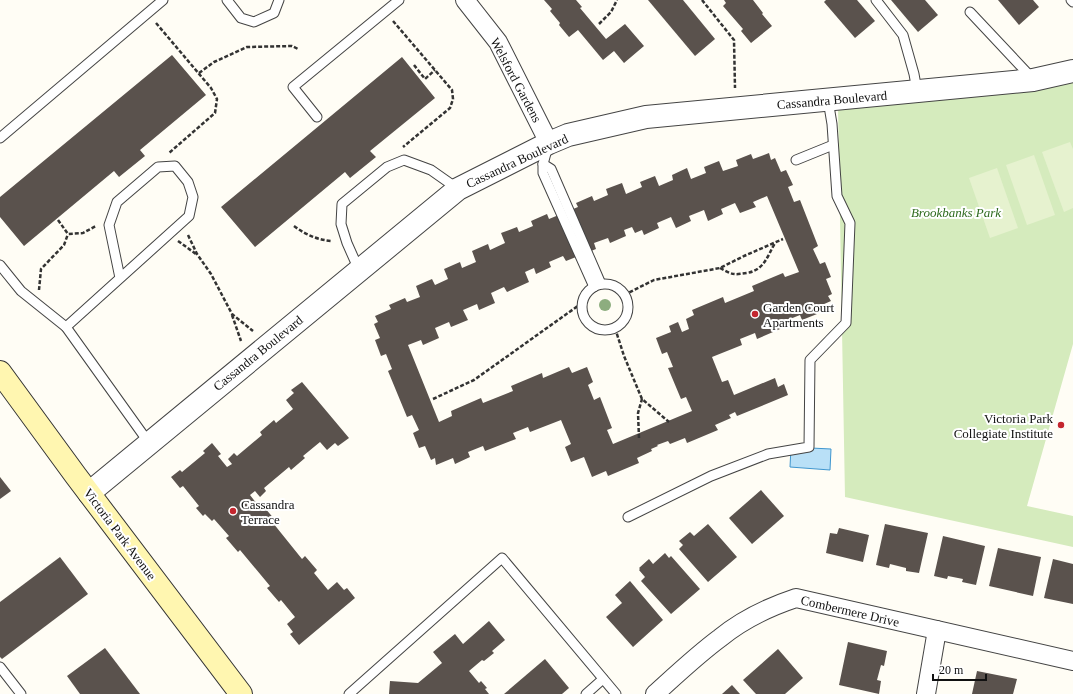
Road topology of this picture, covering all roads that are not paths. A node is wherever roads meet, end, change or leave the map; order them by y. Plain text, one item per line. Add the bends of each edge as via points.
1 (163, 0) edge
2 (227, 0) edge
3 (279, 0) edge
4 (465, 0) edge
5 (876, 0) edge
6 (1071, 0) edge
7 (394, 1) edge
8 (1073, 2) edge
9 (970, 12) dead end
10 (1073, 71) edge
11 (1034, 80) junction
12 (918, 92) junction
13 (828, 100) junction
14 (317, 117) dead end
15 (0, 138) edge
16 (549, 142) junction
17 (833, 145) junction
18 (796, 160) dead end
19 (458, 189) junction
20 (0, 265) edge
21 (359, 270) junction
22 (120, 278) junction
23 (597, 286) junction
24 (66, 327) junction
25 (0, 372) edge
26 (149, 443) junction
27 (89, 493) junction
28 (628, 517) dead end
29 (937, 630) junction
30 (1073, 661) edge
31 (0, 667) edge
32 (603, 679) junction
33 (21, 694) edge
34 (241, 694) edge
35 (349, 694) edge
36 (586, 694) edge
37 (616, 694) edge
38 (655, 694) edge
39 (926, 694) edge

1 - 15 lane
2 - 3 lane via 241,18 254,22 274,13
4 - 16 street, Welsford Gardens via 498,42
5 - 12 lane via 903,35
6 - 8 lane
7 - 14 lane via 385,12 293,87
9 - 11 lane
10 - 11 street, Cassandra Boulevard
11 - 12 street, Cassandra Boulevard
12 - 13 street, Cassandra Boulevard
13 - 16 street, Cassandra Boulevard via 646,117
13 - 17 lane
16 - 19 street, Cassandra Boulevard
16 - 23 lane via 543,164 551,169
17 - 18 lane
17 - 28 lane via 837,196 850,223 846,323 810,360 809,447 768,454 711,476
19 - 21 street, Cassandra Boulevard
19 - 21 lane via 431,170 404,160 387,167 342,204 341,224
20 - 24 lane via 21,291
21 - 26 street, Cassandra Boulevard
22 - 22 lane via 110,225 117,202 158,167 175,166 188,182 193,197 189,216
22 - 24 lane
23 - 23 lane via 608,284 624,295 628,310 626,317 615,328 594,328 584,318 584,297
24 - 26 lane
25 - 27 main road, Victoria Park Avenue
26 - 27 street, Cassandra Boulevard
27 - 34 main road, Victoria Park Avenue
29 - 30 street, Combermere Drive
29 - 38 street, Combermere Drive via 796,598 758,613 720,637
29 - 39 street
31 - 33 lane
32 - 35 lane via 502,558
32 - 36 lane
32 - 37 lane

